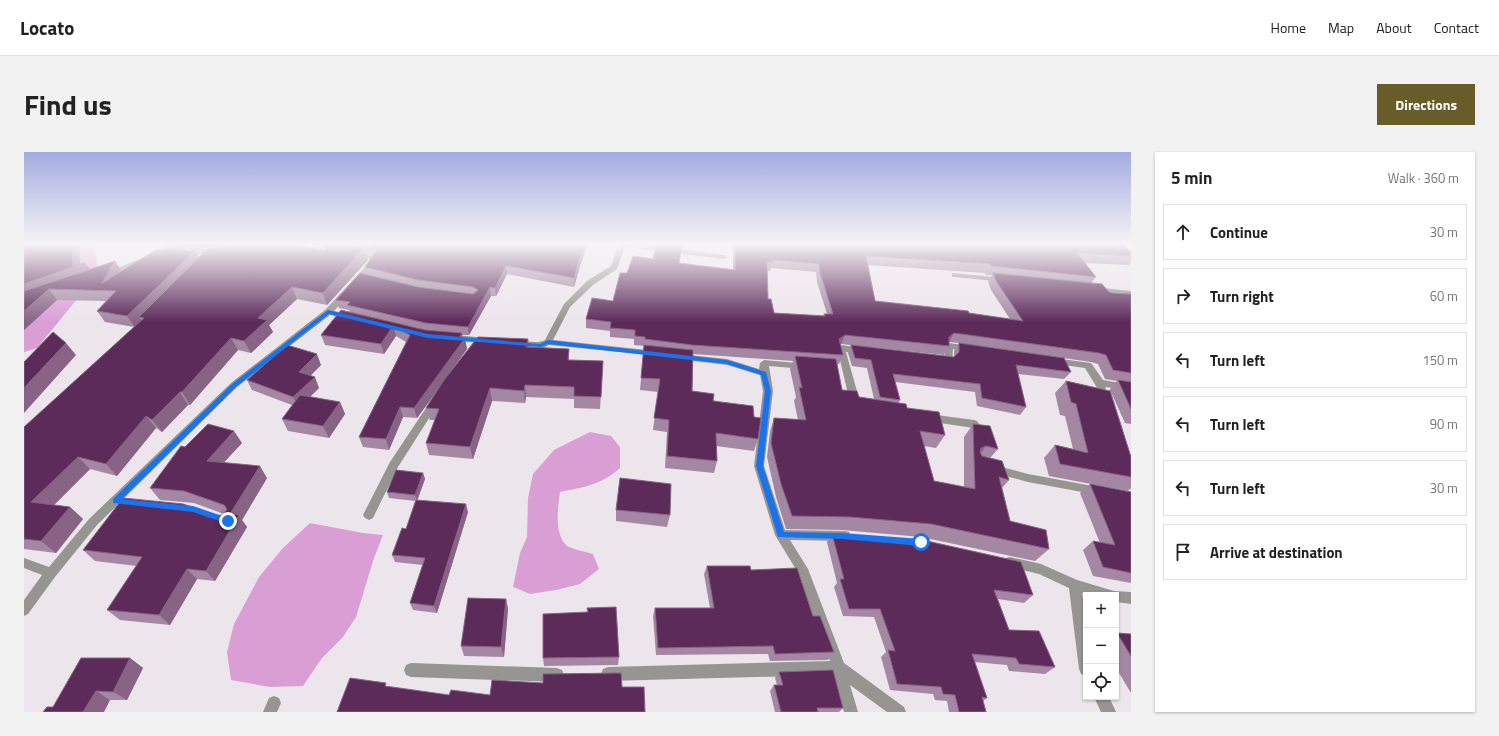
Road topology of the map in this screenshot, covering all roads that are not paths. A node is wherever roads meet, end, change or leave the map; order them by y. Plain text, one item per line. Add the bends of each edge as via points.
1 (116, 270) edge
2 (367, 270) edge
3 (609, 270) edge
4 (955, 275) dead end
5 (99, 276) edge
6 (1016, 281) edge
7 (1085, 288) edge
8 (1131, 293) edge
9 (328, 312) junction
10 (359, 319) edge
11 (443, 337) edge
12 (480, 340) junction
13 (548, 342) junction
14 (980, 350) edge
15 (470, 352) edge
16 (872, 352) edge
17 (934, 358) edge
18 (1041, 359) edge
19 (816, 367) edge
20 (764, 374) junction
21 (1100, 383) junction
22 (1131, 388) edge
23 (443, 390) edge
24 (1105, 397) edge
25 (864, 408) edge
26 (919, 416) edge
27 (974, 424) edge
28 (984, 466) edge
29 (1109, 493) edge
30 (115, 501) junction
31 (131, 502) edge
32 (369, 515) dead end
33 (781, 535) junction
34 (856, 537) edge
35 (996, 559) edge
36 (24, 563) edge
37 (51, 573) junction
38 (1075, 585) junction
39 (1100, 592) edge
40 (1119, 596) edge
41 (1131, 598) edge
42 (24, 610) edge
43 (1085, 664) edge
44 (839, 668) junction
45 (411, 670) dead end
46 (593, 674) edge
47 (570, 675) edge
48 (1102, 700) edge
49 (851, 712) edge
50 (899, 712) edge
51 (1109, 712) edge

1 - 5 street
2 - 9 street via 363,278
3 - 13 street via 590,283 567,306
4 - 6 street
7 - 8 street
9 - 10 street
9 - 30 street via 234,385
11 - 12 street
12 - 13 street via 541,346
12 - 15 street
13 - 20 street via 727,362
14 - 17 street via 949,346 949,360
16 - 25 street via 841,348 843,369 856,407
18 - 21 street via 1088,365
19 - 20 street via 764,363
20 - 33 street via 768,391 759,466
21 - 22 street
21 - 24 street
23 - 32 street via 394,464
26 - 27 street
28 - 29 street via 1028,478
30 - 31 street
30 - 37 street via 93,522
33 - 34 street
33 - 44 street via 802,569
35 - 38 street via 1041,569
36 - 37 street
37 - 42 street
38 - 39 street
38 - 43 street
40 - 41 street
44 - 46 street
44 - 49 street
44 - 50 street
45 - 47 street
48 - 51 street

